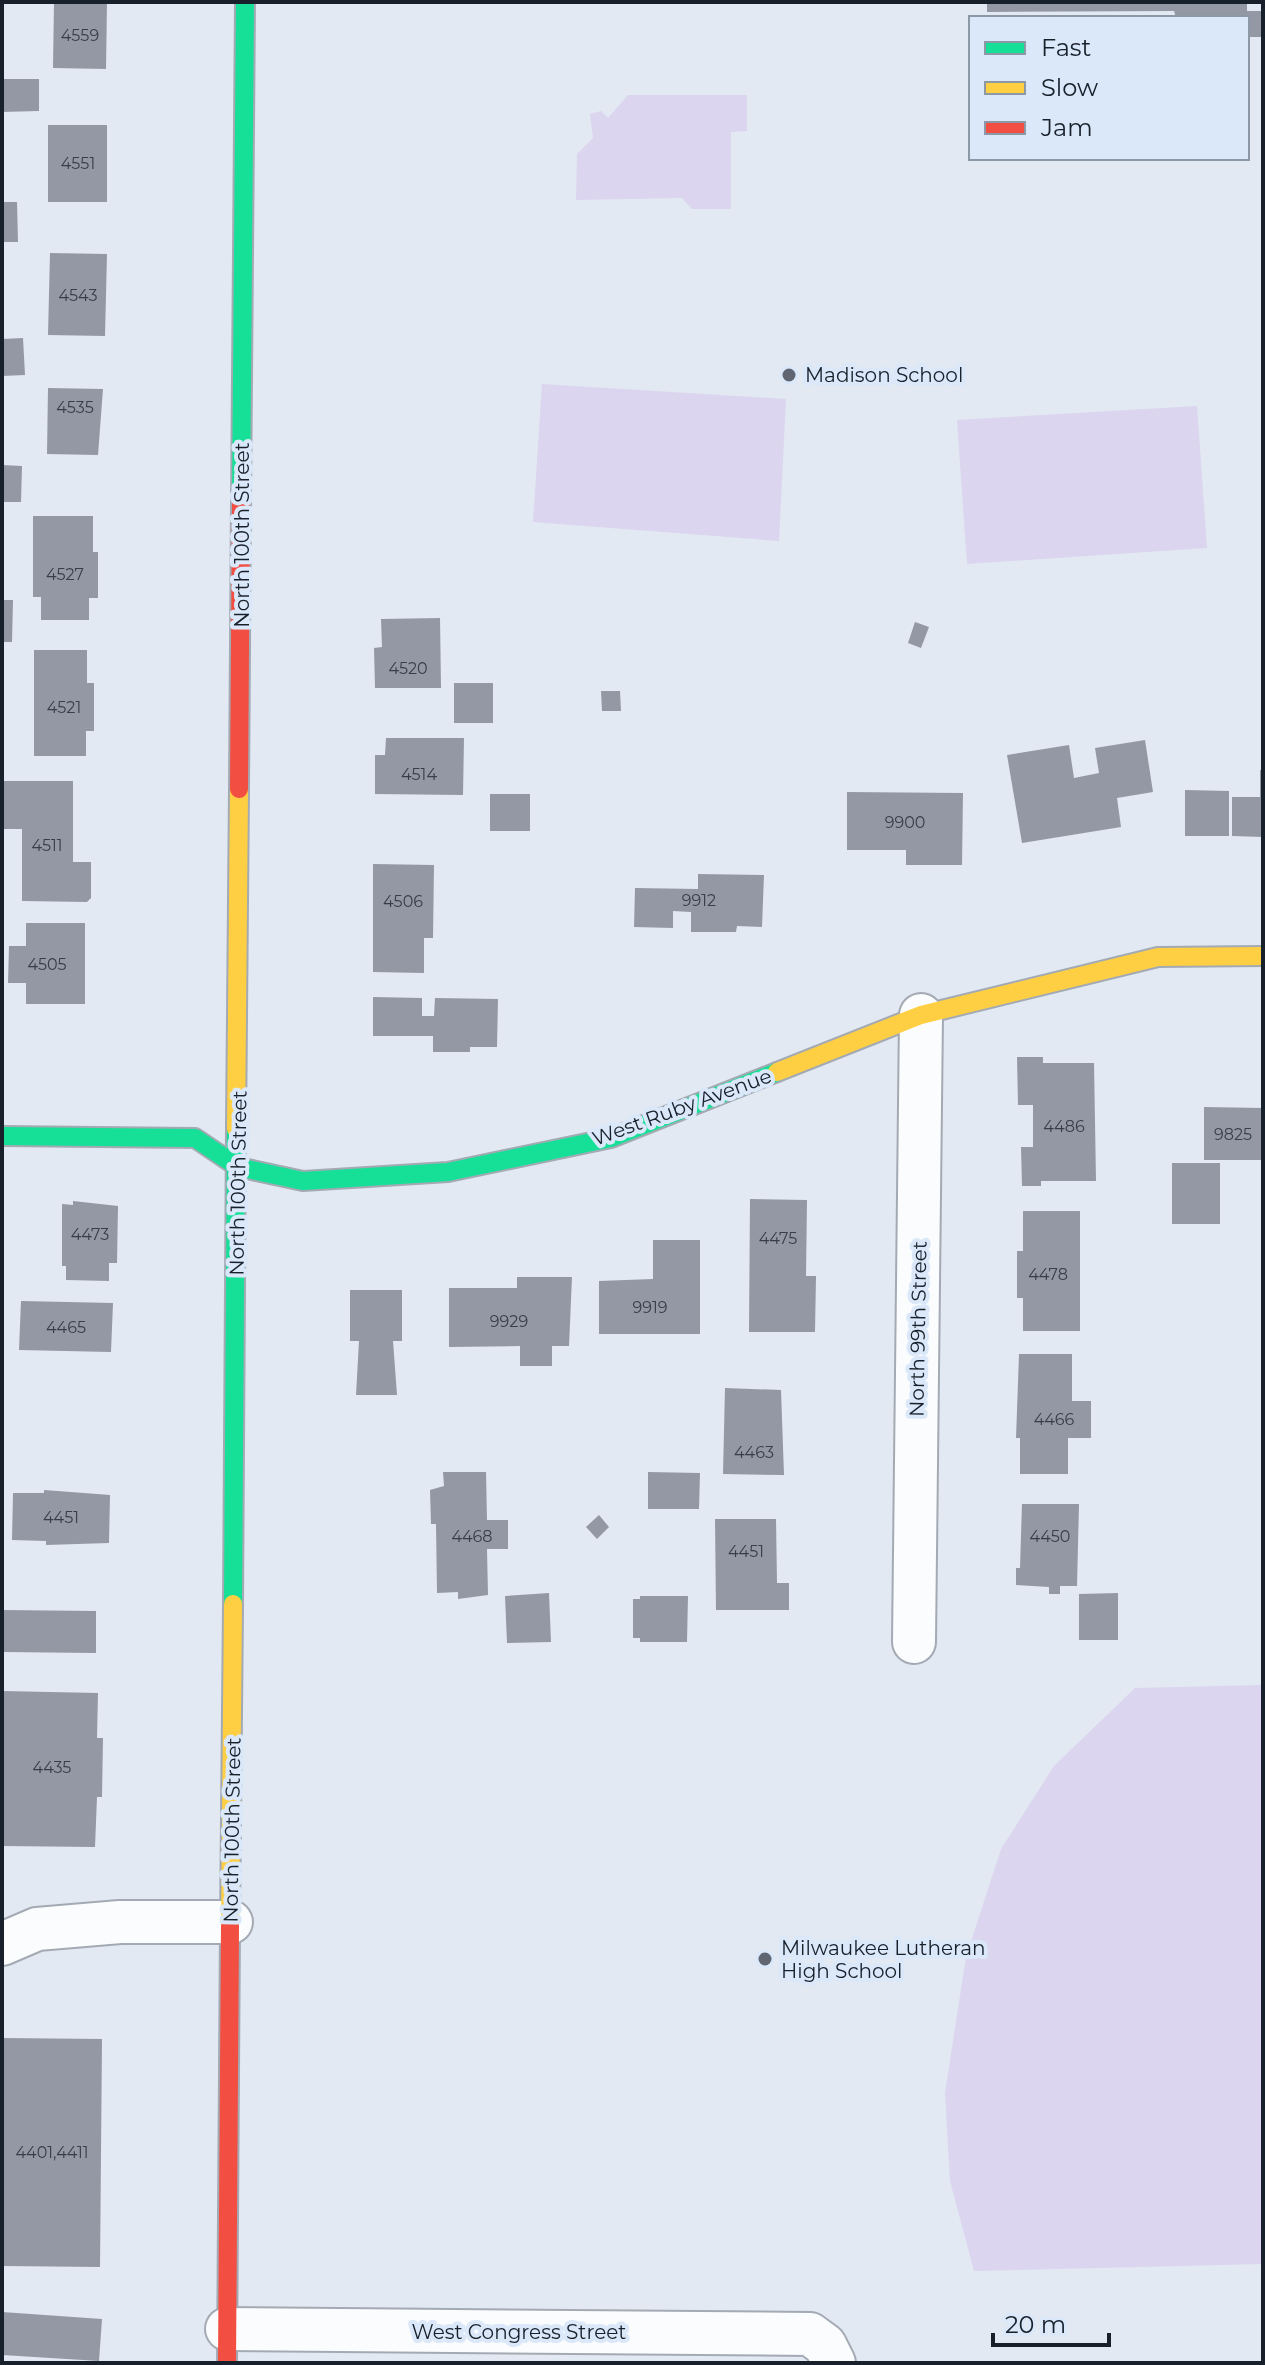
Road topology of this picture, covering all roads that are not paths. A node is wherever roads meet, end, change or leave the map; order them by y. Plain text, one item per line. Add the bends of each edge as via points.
1 (245, 2) edge
2 (1263, 956) edge
3 (921, 1015) junction
4 (2, 1136) edge
5 (238, 1167) junction
6 (914, 1642) dead end
7 (231, 1922) junction
8 (2, 1944) edge
9 (227, 2346) edge
10 (822, 2348) edge

1 - 5 street, North 100th Street
2 - 3 street, West Ruby Avenue via 1158,957
3 - 5 street, West Ruby Avenue via 611,1138 448,1172 303,1181
3 - 6 street, North 99th Street
4 - 5 street, West Ruby Avenue via 195,1138
5 - 7 street, North 100th Street
7 - 8 street via 120,1922 37,1929
7 - 9 street, North 100th Street
9 - 10 street, West Congress Street

